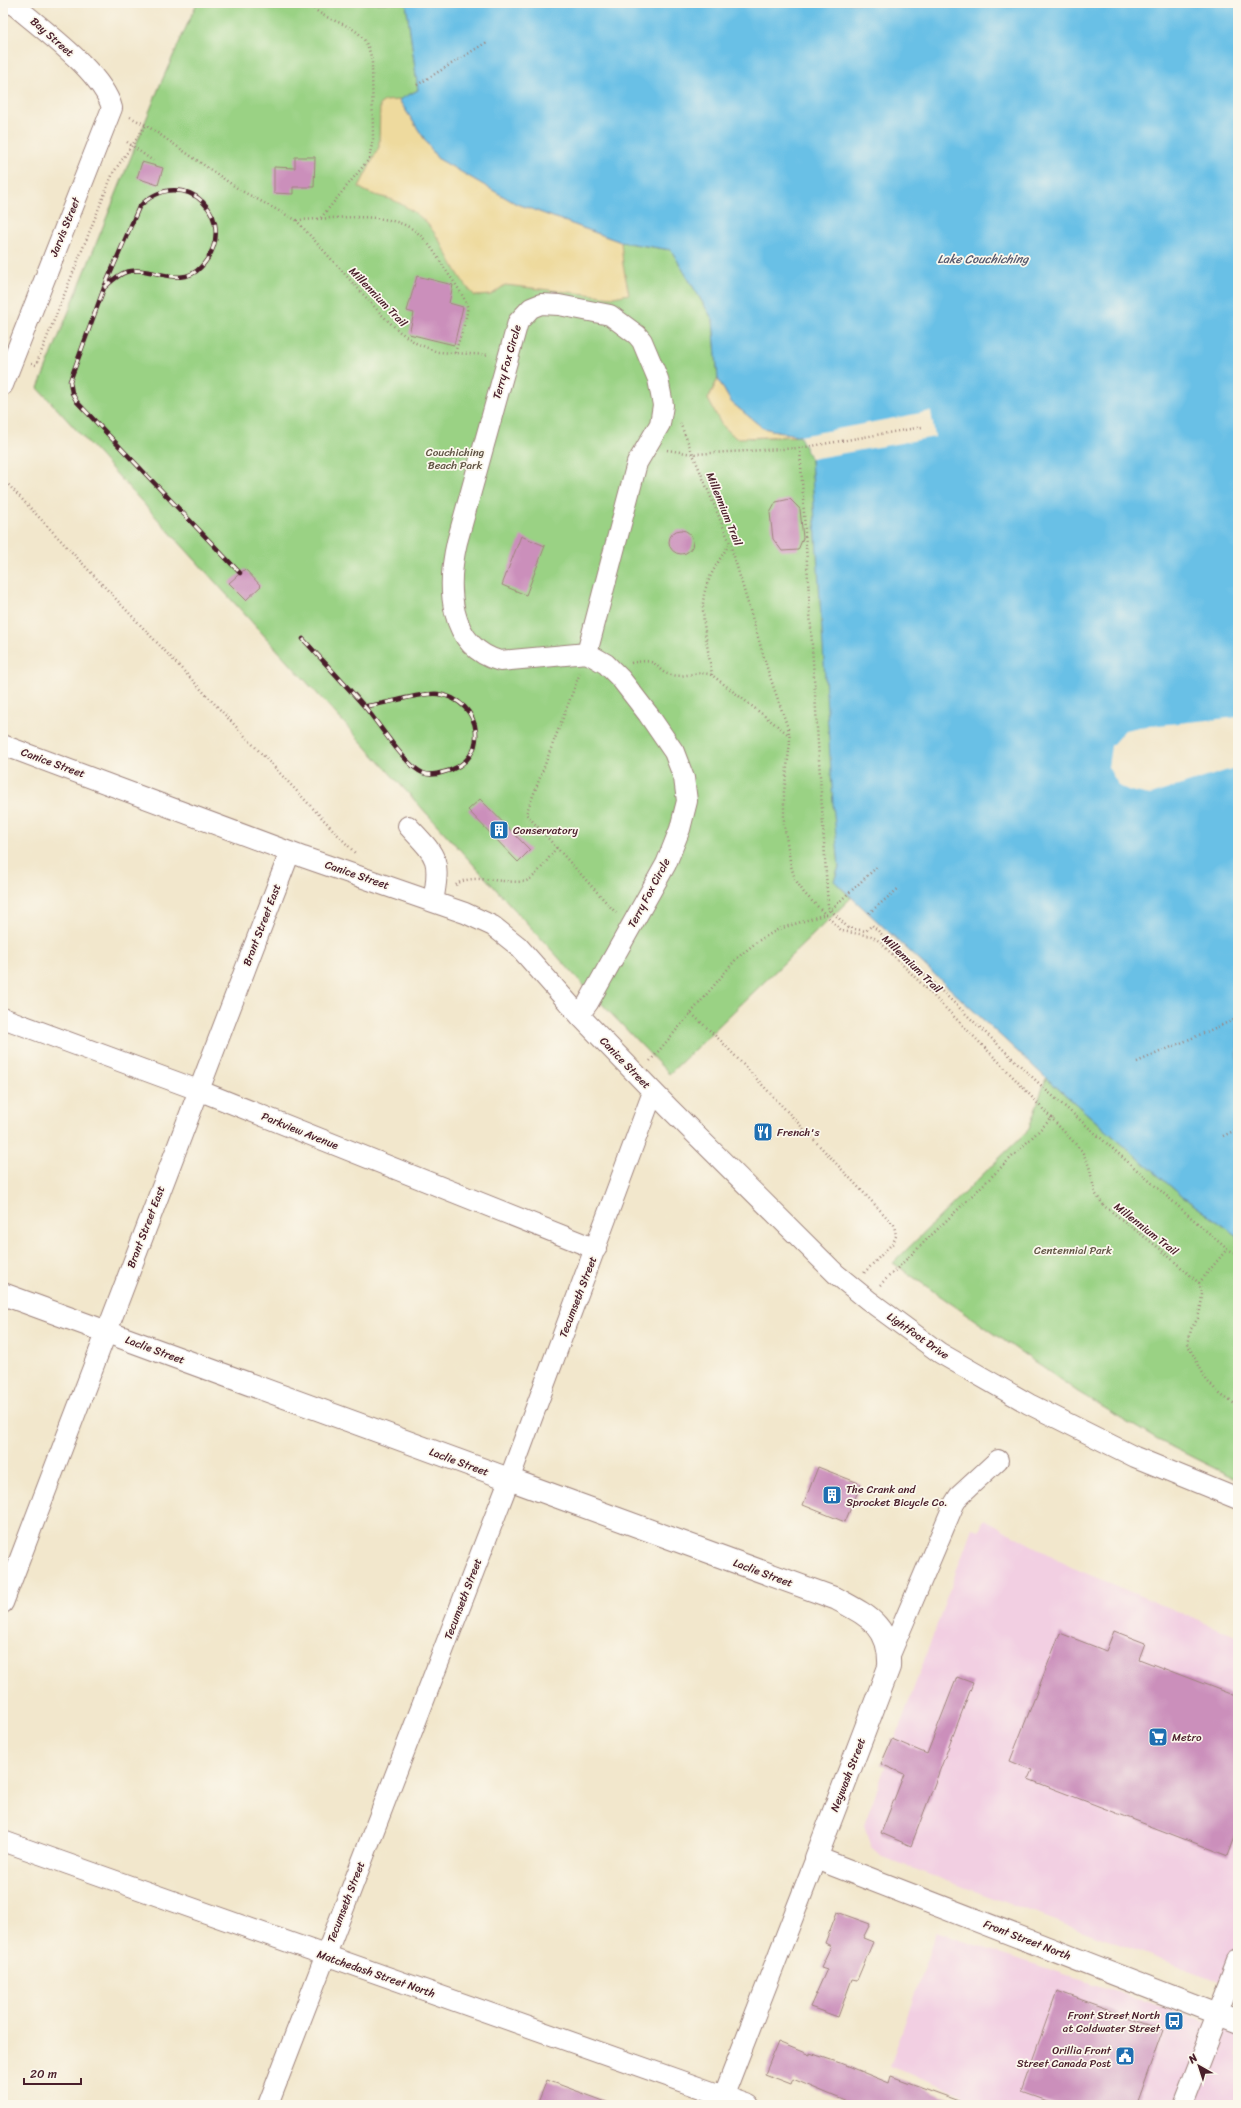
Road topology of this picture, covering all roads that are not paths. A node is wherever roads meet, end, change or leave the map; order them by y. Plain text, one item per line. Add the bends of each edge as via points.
1 (12, 3) edge
2 (91, 72) joint
3 (3, 385) edge
4 (587, 653) junction
5 (3, 745) edge
6 (408, 826) dead end
7 (290, 852) junction
8 (433, 902) junction
9 (579, 1015) junction
10 (3, 1018) edge
11 (198, 1090) junction
12 (653, 1092) junction
13 (596, 1249) junction
14 (3, 1294) edge
15 (106, 1332) junction
16 (998, 1460) dead end
17 (509, 1480) junction
18 (1238, 1499) edge
19 (3, 1603) edge
20 (889, 1657) junction
21 (3, 1841) edge
22 (816, 1858) junction
23 (325, 1956) junction
24 (1238, 1961) edge
25 (1218, 2014) junction
26 (1238, 2022) edge
27 (722, 2100) edge
28 (268, 2105) edge
29 (749, 2105) edge
30 (1182, 2105) edge

1 - 2 street, Bay Street
2 - 3 street, Jarvis Street via 104,88 112,108
4 - 4 street, Terry Fox Circle via 637,463 660,424 663,405 658,379 637,335 610,315 541,304 522,315 518,322 457,542 450,588 457,621 472,646 486,657 500,661
4 - 9 street, Terry Fox Circle via 612,670 648,714 674,752 684,778 687,801 680,829 666,864
5 - 7 street, Canice Street
6 - 8 street via 435,857 436,882
7 - 8 street, Canice Street
7 - 11 street, Brant Street East
8 - 9 street, Canice Street via 483,920 502,932 518,946
9 - 12 street, Canice Street
10 - 11 street, Parkview Avenue
11 - 13 street, Parkview Avenue
11 - 15 street, Brant Street East
12 - 13 street, Tecumseth Street
12 - 18 street, Lightfoot Drive via 836,1274 940,1353 1029,1404 1099,1439 1142,1460
13 - 17 street, Tecumseth Street
14 - 15 main road, Laclie Street
15 - 17 main road, Laclie Street
15 - 19 street, Brant Street East
16 - 20 street, Neywash Street via 959,1496 954,1504
17 - 20 main road, Laclie Street via 837,1599 870,1618 880,1628
17 - 23 street, Tecumseth Street
20 - 22 main road, Neywash Street via 886,1676
21 - 23 street, Matchedash Street North
22 - 25 main road, Front Street North
22 - 27 street, Neywash Street
23 - 27 street, Matchedash Street North
23 - 28 street, Tecumseth Street
24 - 25 street
25 - 26 main road, Front Street North
25 - 30 street
27 - 29 street, Matchedash Street North

